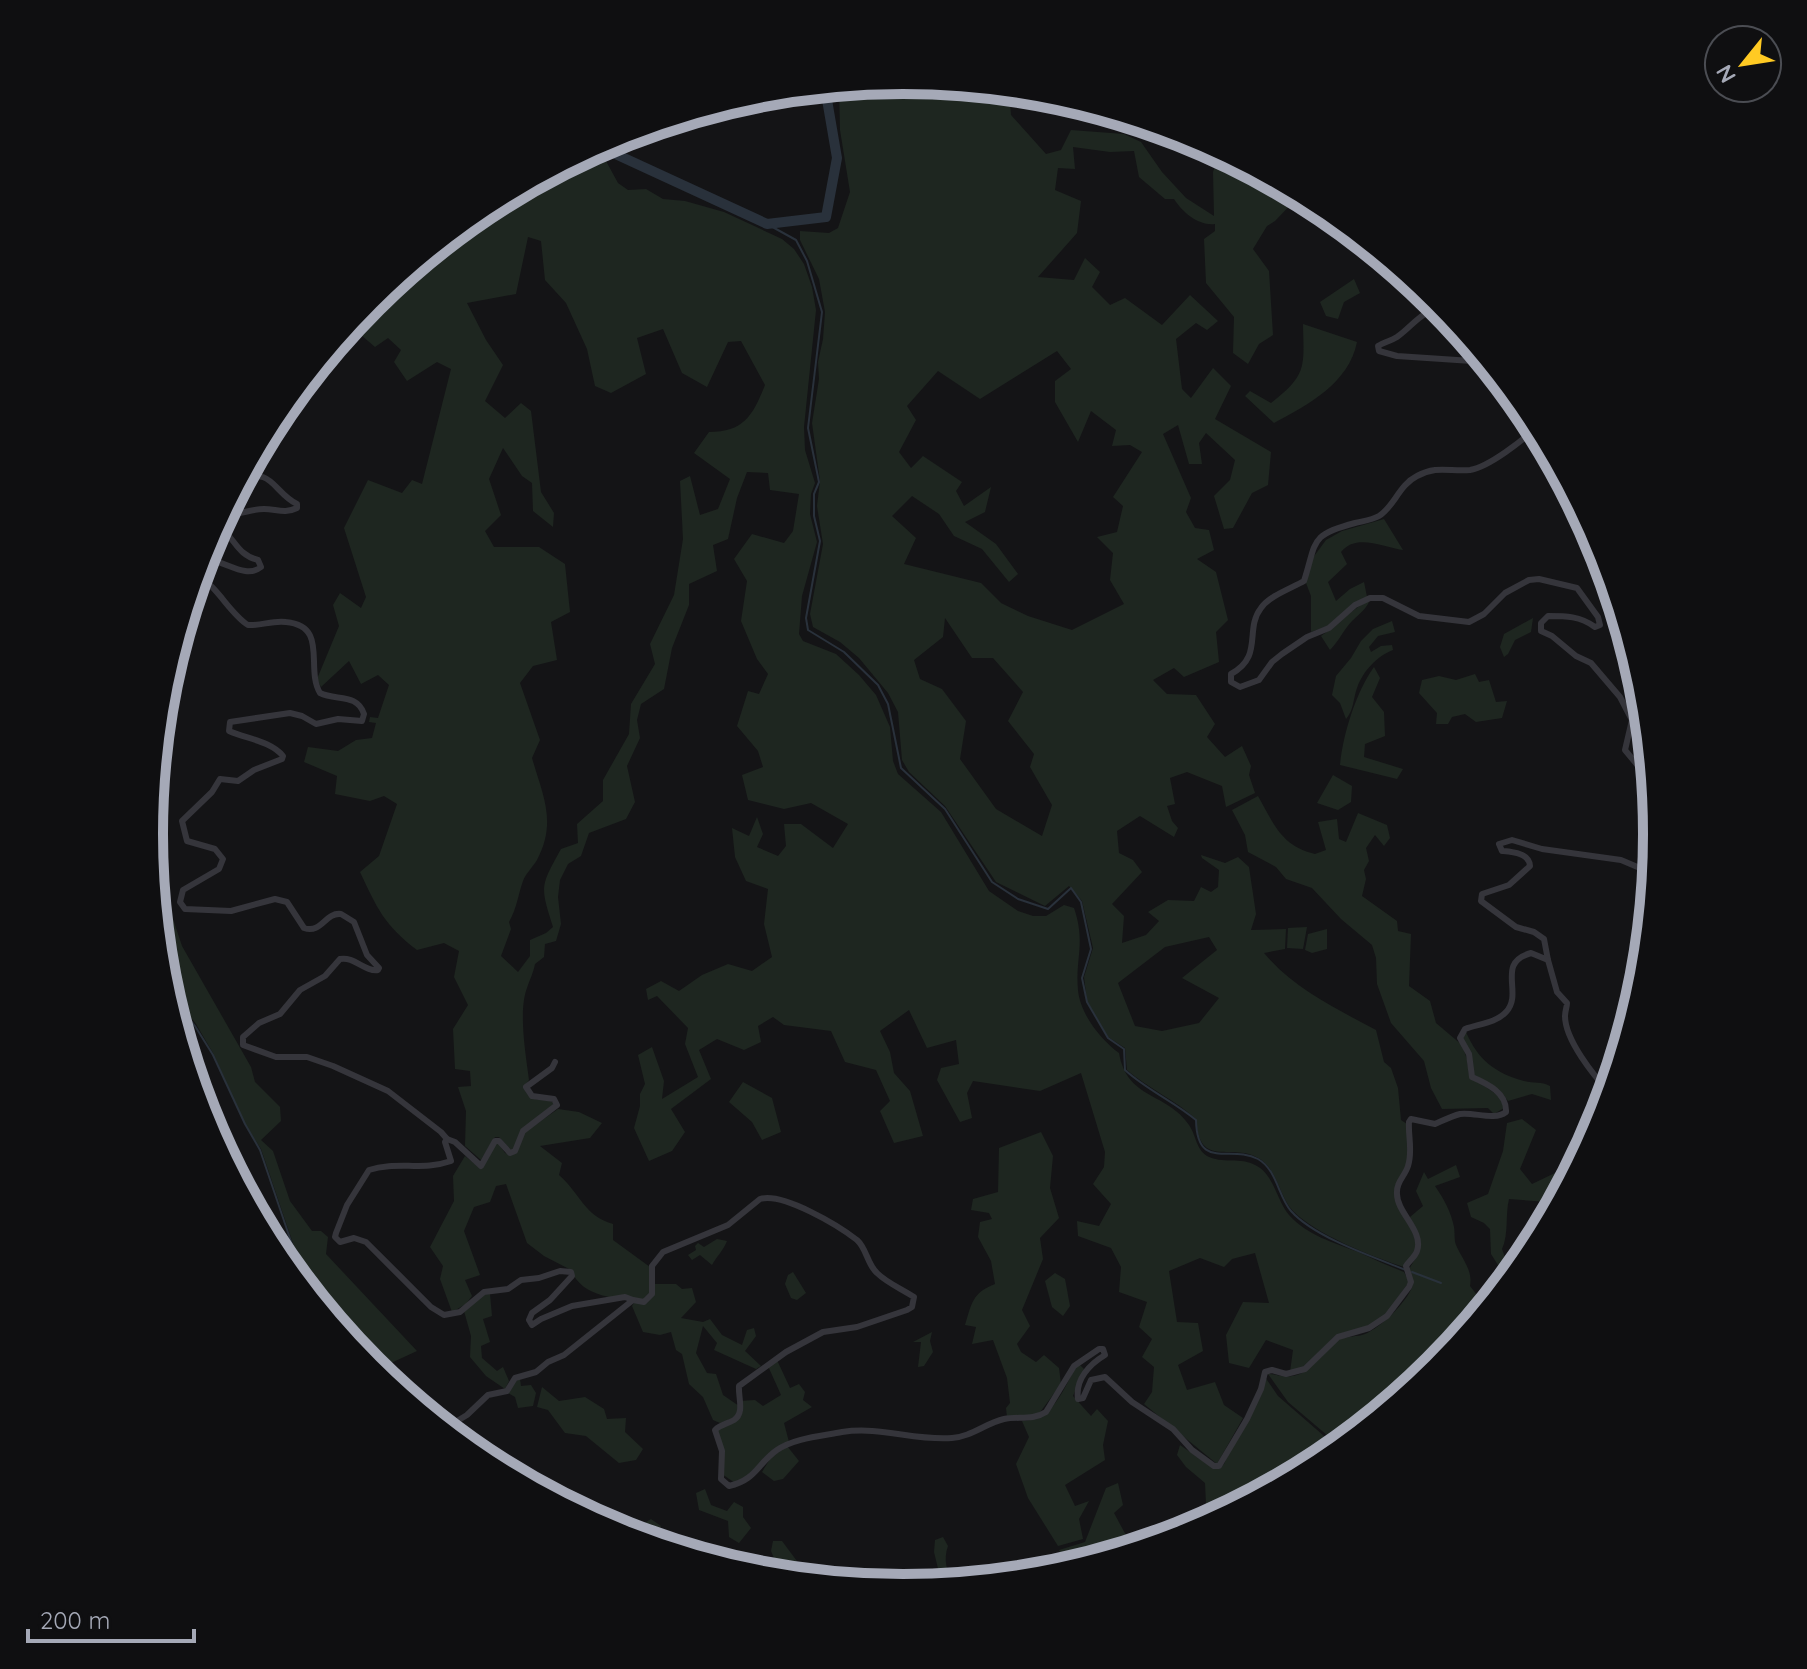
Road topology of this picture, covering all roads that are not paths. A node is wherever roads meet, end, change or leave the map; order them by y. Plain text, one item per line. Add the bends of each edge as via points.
1 (1429, 313) edge
2 (1472, 361) edge
3 (1527, 436) edge
4 (256, 475) edge
5 (236, 515) edge
6 (227, 534) edge
7 (216, 560) edge
8 (207, 583) edge
9 (1641, 769) edge
10 (1643, 869) edge
11 (1548, 960) junction
12 (555, 1062) dead end
13 (1601, 1083) edge
14 (447, 1139) junction
15 (633, 1300) junction
16 (454, 1423) edge

1 - 2 street via 1378,346 1379,351
3 - 9 street via 1476,468 1444,468 1416,477 1381,515 1320,536 1304,581 1261,607 1251,653 1231,682 1240,687 1254,684 1291,647 1370,598 1383,598 1419,616 1465,622 1478,618 1501,595 1539,579 1577,588 1598,617 1600,625 1595,627 1577,618 1548,616 1541,631 1591,663 1620,697 1632,720 1625,750
4 - 5 street via 267,478 297,508
6 - 7 street via 241,554 258,560 261,567 247,572
8 - 14 street via 248,625 285,622 307,631 320,693 352,699 364,714 362,721 316,724 290,713 230,722 229,731 283,756 238,781 220,779 182,821 187,841 215,849 223,859 219,869 183,890 180,902 185,909 231,911 275,899 287,902 308,930 320,927 331,915 354,922 378,970 340,959 241,1042 276,1057 320,1061 388,1091
10 - 11 street via 1621,860 1512,840 1499,844 1502,851 1526,857 1530,866 1509,885 1482,894 1481,901 1516,927 1541,936
11 - 13 street via 1557,992 1567,1003 1571,1034
11 - 15 street via 1531,953 1517,959 1507,1012 1465,1029 1460,1038 1472,1077 1500,1095 1506,1112 1457,1114 1435,1124 1409,1122 1408,1167 1396,1196 1418,1244 1406,1266 1409,1287 1387,1316 1338,1337 1305,1369 1265,1372 1247,1419 1219,1466 1192,1450 1105,1377 1091,1380 1078,1399 1081,1378 1105,1355 1099,1349 1077,1362 1039,1417 1000,1420 956,1438 868,1430 793,1443 772,1454 749,1479 729,1486 721,1479 722,1451 715,1430 741,1413 739,1386 813,1337 907,1310 914,1297 873,1269 858,1241 818,1216 766,1197 728,1225 663,1252 652,1266 652,1294 644,1302
12 - 14 street via 526,1087 532,1096 554,1099 557,1105 523,1131 515,1151 510,1153 495,1141 481,1166
14 - 15 street via 451,1161 369,1170 347,1205 336,1240 366,1242 444,1315 460,1312 484,1292 560,1271 572,1276 532,1313 532,1325 572,1306
15 - 16 street via 564,1355 515,1378 507,1391 488,1395

